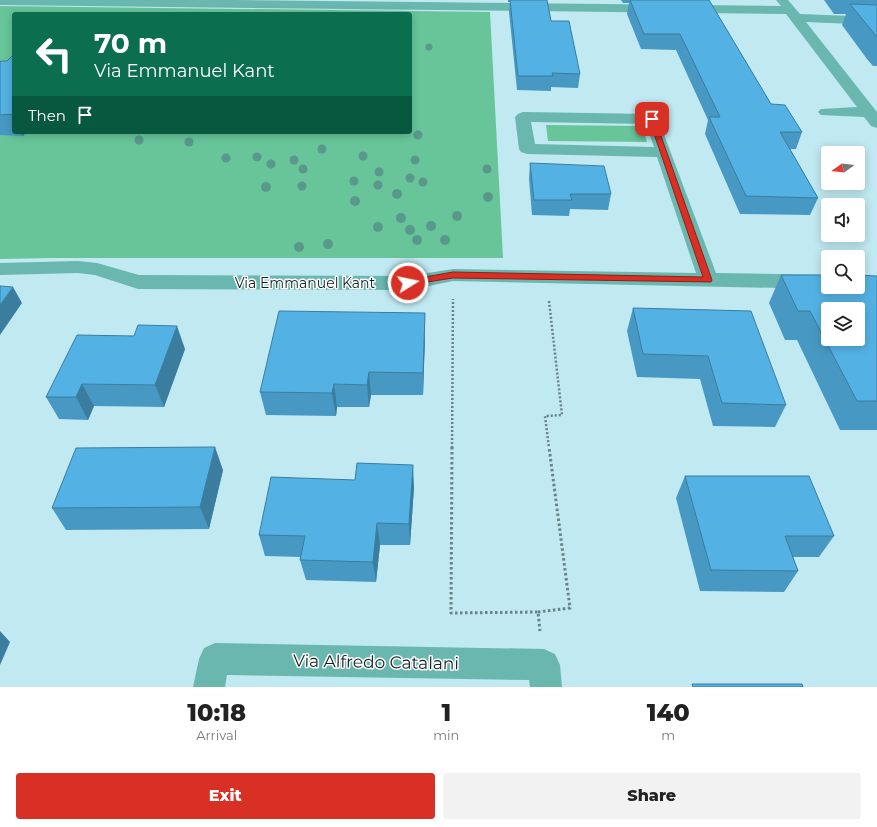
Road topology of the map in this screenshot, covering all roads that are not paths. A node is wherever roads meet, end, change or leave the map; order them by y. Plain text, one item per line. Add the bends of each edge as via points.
1 (0, 1) edge
2 (155, 2) edge
3 (365, 3) edge
4 (577, 4) edge
5 (789, 9) edge
6 (877, 20) edge
7 (826, 112) dead end
8 (873, 118) edge
9 (663, 152) junction
10 (0, 269) edge
11 (708, 280) junction
12 (821, 282) edge
13 (545, 676) edge
14 (209, 687) edge

1 - 2 street
2 - 3 street
3 - 4 street
4 - 5 street
5 - 6 street
5 - 8 street
7 - 8 street
9 - 9 street via 652,119 524,117 527,149
9 - 11 street
10 - 11 street, Via Emmanuel Kant via 91,268 138,282 408,283 453,275
11 - 12 street, Via Emmanuel Kant
13 - 14 street, Via Alfredo Catalani via 215,659

